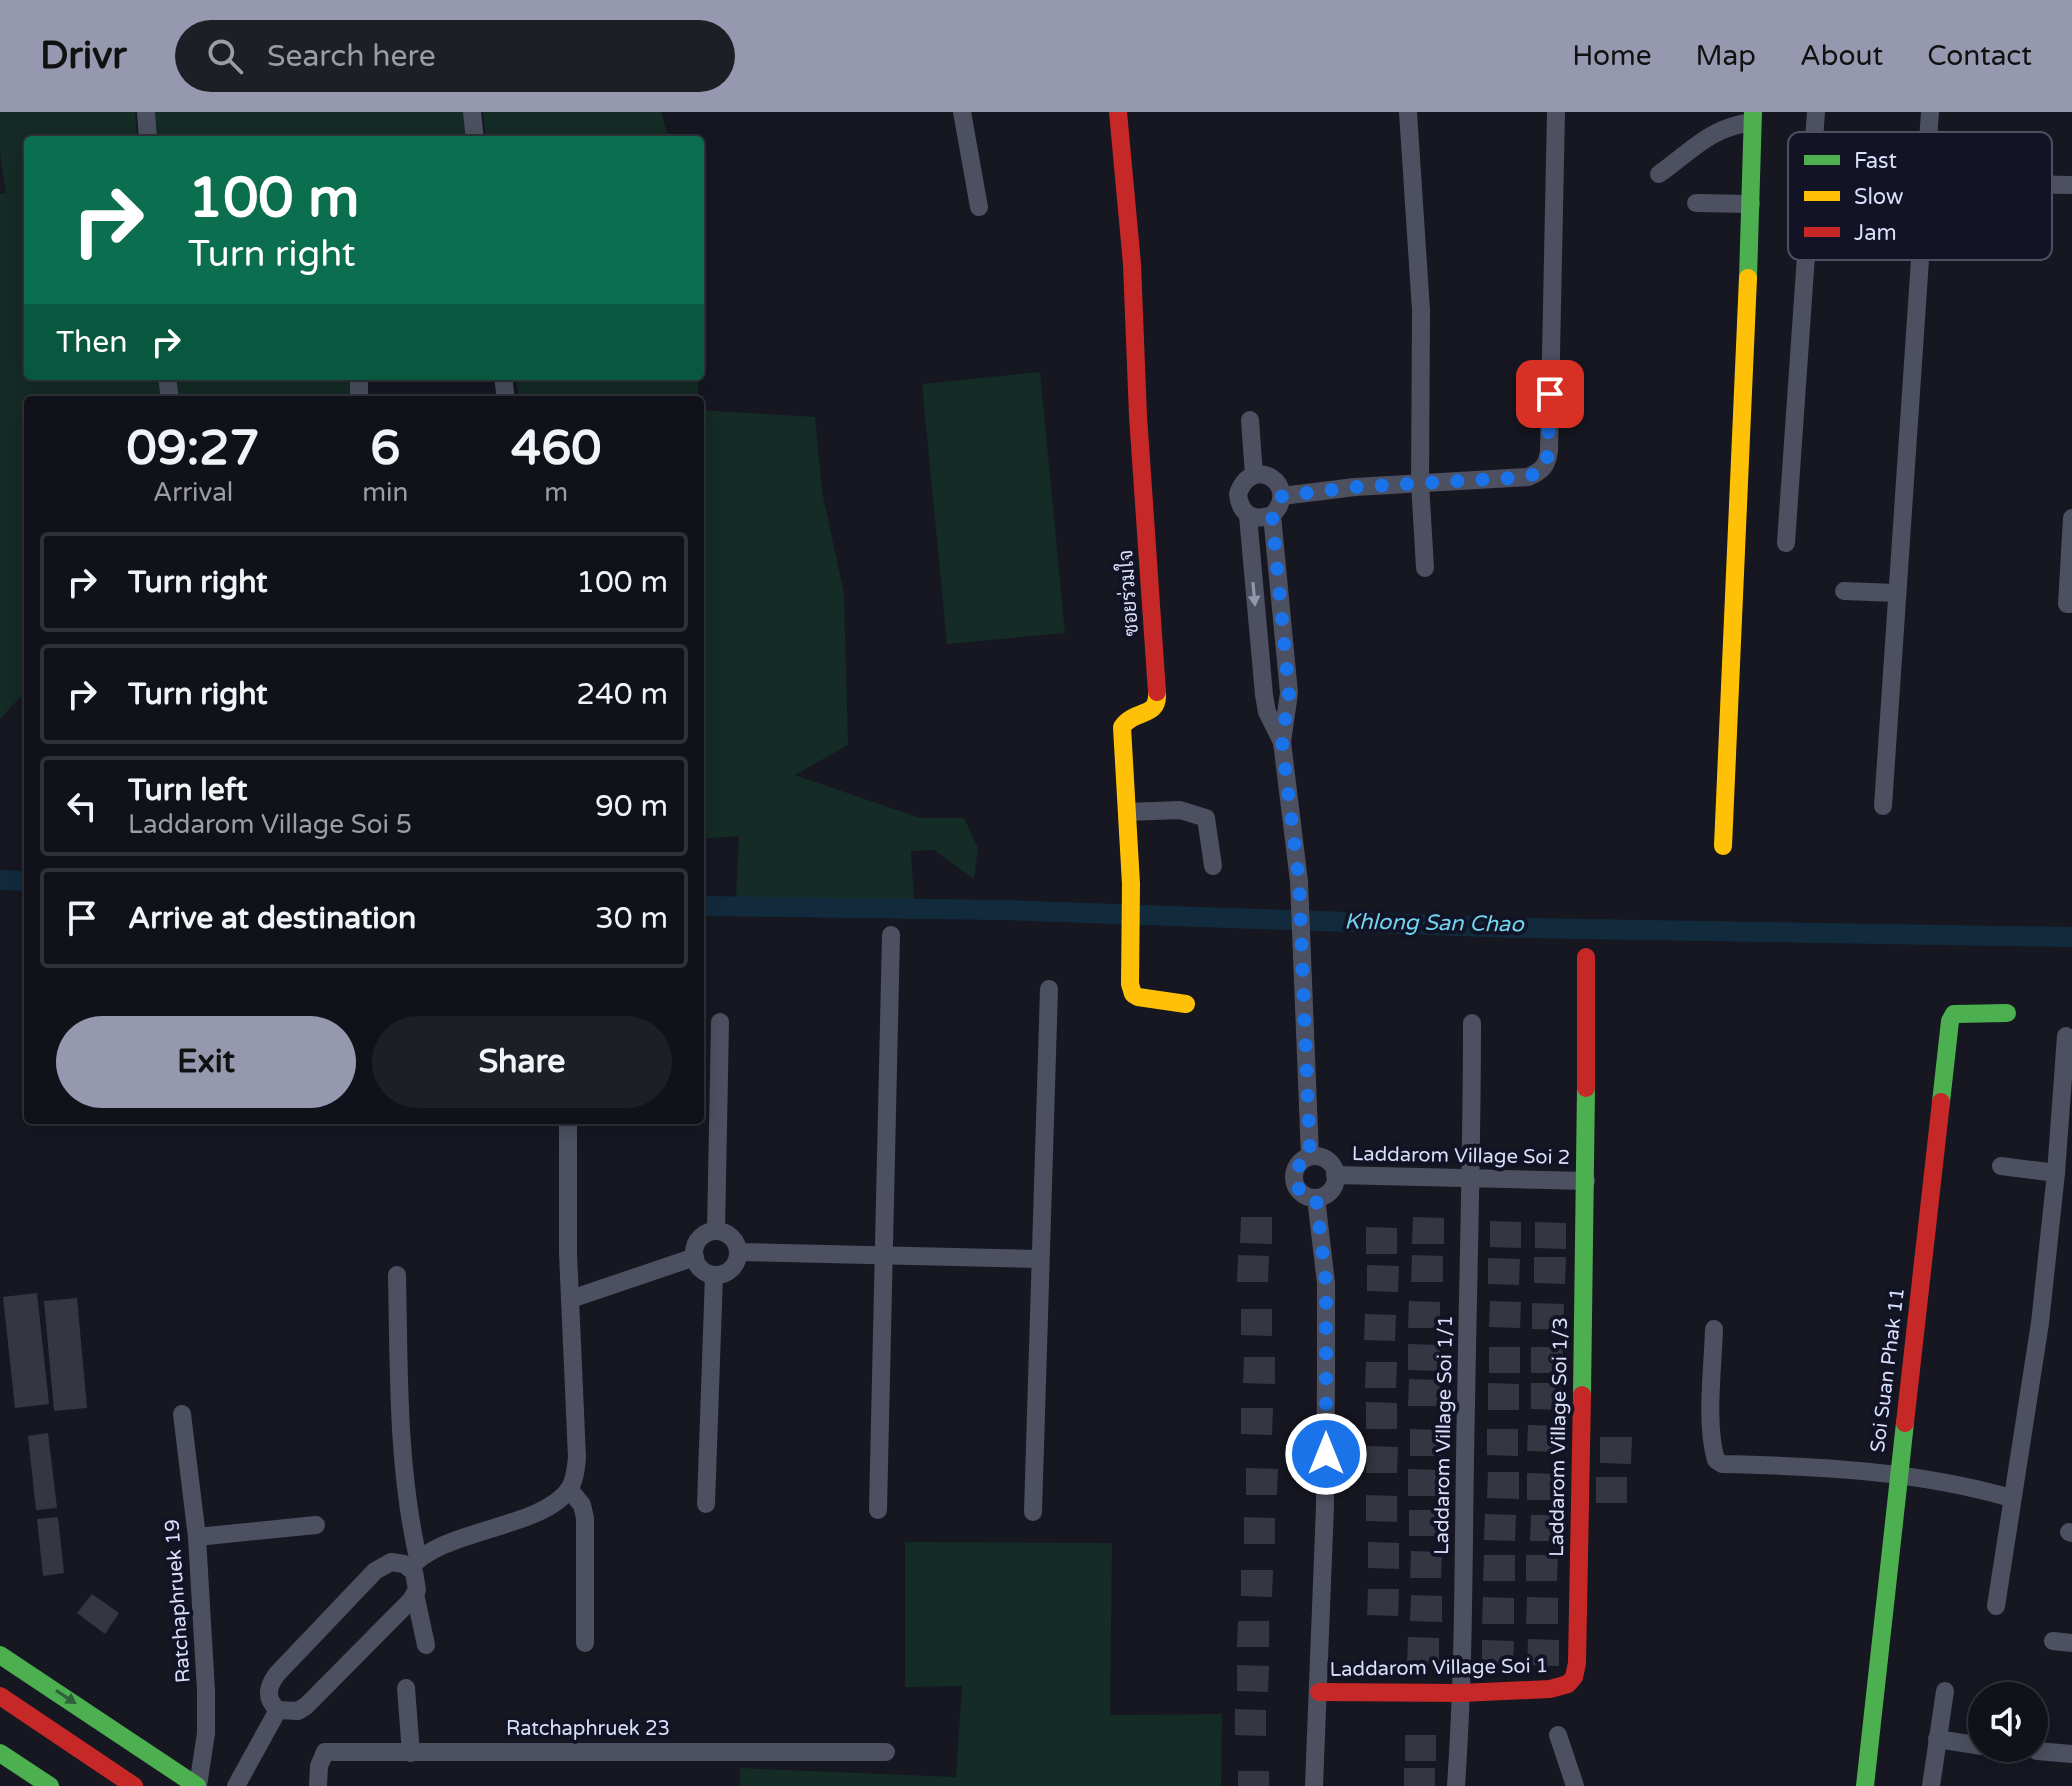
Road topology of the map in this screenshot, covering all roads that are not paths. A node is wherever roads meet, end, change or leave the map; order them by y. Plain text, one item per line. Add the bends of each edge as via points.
1 (146, 112) edge
2 (472, 112) edge
3 (962, 112) edge
4 (1118, 112) edge
5 (1408, 112) edge
6 (1556, 112) edge
7 (1816, 112) edge
8 (1930, 112) edge
9 (1752, 117) edge
10 (1815, 132) edge
11 (1929, 132) edge
12 (148, 136) edge
13 (475, 136) edge
14 (1659, 174) dead end
15 (2052, 185) edge
16 (2072, 185) edge
17 (1696, 203) dead end
18 (1751, 204) junction
19 (979, 207) dead end
20 (1806, 260) edge
21 (1920, 260) edge
22 (1250, 420) dead end
23 (1254, 475) junction
24 (1420, 483) junction
25 (1282, 496) junction
26 (1272, 515) junction
27 (1248, 516) junction
28 (2072, 518) edge
29 (1786, 543) dead end
30 (1425, 568) dead end
31 (1844, 591) dead end
32 (1896, 593) junction
33 (2069, 604) edge
34 (1282, 742) junction
35 (1883, 806) dead end
36 (1127, 812) junction
37 (1723, 846) dead end
38 (1213, 866) dead end
39 (891, 935) dead end
40 (1586, 957) dead end
41 (1049, 989) dead end
42 (1186, 1004) dead end
43 (2007, 1013) dead end
44 (720, 1022) dead end
45 (1472, 1023) dead end
46 (2066, 1036) dead end
47 (568, 1124) edge
48 (1310, 1156) junction
49 (2001, 1166) dead end
50 (2056, 1173) junction
51 (1335, 1175) junction
52 (1473, 1177) junction
53 (1586, 1181) junction
54 (1316, 1198) junction
55 (716, 1231) junction
56 (738, 1252) junction
57 (884, 1256) junction
58 (695, 1257) junction
59 (1040, 1259) junction
60 (397, 1275) dead end
61 (714, 1275) junction
62 (571, 1299) junction
63 (1714, 1329) dead end
64 (182, 1414) dead end
65 (1898, 1475) junction
66 (569, 1489) junction
67 (2011, 1498) junction
68 (706, 1504) dead end
69 (878, 1510) dead end
70 (1033, 1512) dead end
71 (316, 1525) dead end
72 (197, 1537) junction
73 (414, 1563) junction
74 (415, 1594) junction
75 (1996, 1606) dead end
76 (585, 1643) dead end
77 (426, 1645) dead end
78 (0, 1655) edge
79 (1561, 1687) joint
80 (406, 1688) dead end
81 (1945, 1691) dead end
82 (1319, 1692) junction
83 (1462, 1693) junction
84 (0, 1696) edge
85 (278, 1710) junction
86 (1558, 1735) dead end
87 (1937, 1739) junction
88 (1968, 1744) edge
89 (886, 1752) dead end
90 (2048, 1752) edge
91 (0, 1753) edge
92 (411, 1753) junction
93 (2072, 1754) edge
94 (50, 1786) edge
95 (134, 1786) edge
96 (198, 1786) edge
97 (236, 1786) edge
98 (318, 1786) edge
99 (1314, 1786) edge
100 (1456, 1786) edge
101 (1575, 1786) edge
102 (1865, 1786) edge
103 (1931, 1786) edge

1 - 12 street
2 - 13 street
3 - 19 street
4 - 36 street, ซอยร่วมใจ via 1158,701 1151,711 1129,717 1122,727
5 - 24 street via 1421,310
6 - 24 street via 1547,462 1528,477
7 - 10 street
8 - 11 street
9 - 14 street via 1718,130
9 - 18 street
15 - 16 street
17 - 18 street
18 - 37 street
20 - 29 street
21 - 32 street
22 - 23 street
23 - 25 street via 1270,477
23 - 27 street via 1238,494
24 - 25 street
24 - 30 street
25 - 26 street
26 - 27 street
26 - 34 street via 1289,693
27 -> 34 street via 1264,695
28 - 33 street
31 - 32 street
32 - 35 street
34 - 48 street via 1299,881
36 - 38 street via 1180,810 1206,818
36 - 42 street, ซอยร่วมใจ via 1133,994
39 - 57 street
40 - 53 street, Laddarom Village Soi 1/3
41 - 59 street
43 - 65 street, Soi Suan Phak 11 via 1961,1012 1950,1021
44 - 55 street
45 - 52 street, Laddarom Village Soi 1/1
46 - 50 street
47 - 62 street
48 - 51 street via 1328,1160
48 - 54 street via 1294,1176 1300,1192
49 - 50 street
50 - 67 street via 2040,1323
51 - 52 street, Laddarom Village Soi 2
51 - 54 street via 1330,1192
52 - 53 street, Laddarom Village Soi 2
52 - 83 street, Laddarom Village Soi 1/1
53 - 79 street, Laddarom Village Soi 1/3 via 1577,1663 1574,1677
54 - 82 street via 1326,1283
55 - 56 street via 731,1237
55 - 58 street via 702,1236
56 - 57 street
56 - 61 street via 731,1269
57 - 59 street
57 - 69 street
58 - 61 street via 701,1269
58 - 62 street
59 - 70 street
60 - 73 street via 401,1439
61 - 68 street
62 - 66 street via 577,1458
63 - 65 street via 1716,1460
64 - 72 street, Ratchaphruek 19
65 - 67 street
65 - 102 street, Soi Suan Phak 11
66 - 73 street via 535,1512 443,1545
66 - 76 street via 585,1518
67 - 75 street
71 - 72 street
72 - 96 street, Ratchaphruek 19 via 206,1691
73 - 74 street
73 - 85 street via 391,1562 375,1571 277,1674 268,1694
74 - 77 street
74 - 85 street via 306,1706
78 -> 96 street
79 - 83 street, Laddarom Village Soi 1
80 - 92 street
81 - 87 street
82 - 83 street, Laddarom Village Soi 1
82 - 99 street
83 - 100 street, Laddarom Village Soi 1/1
84 - 95 street
85 - 97 street
86 - 101 street
87 - 88 street
87 - 103 street
89 - 92 street, Ratchaphruek 23
90 - 93 street
91 - 94 street
92 - 98 street, Ratchaphruek 23 via 325,1752

